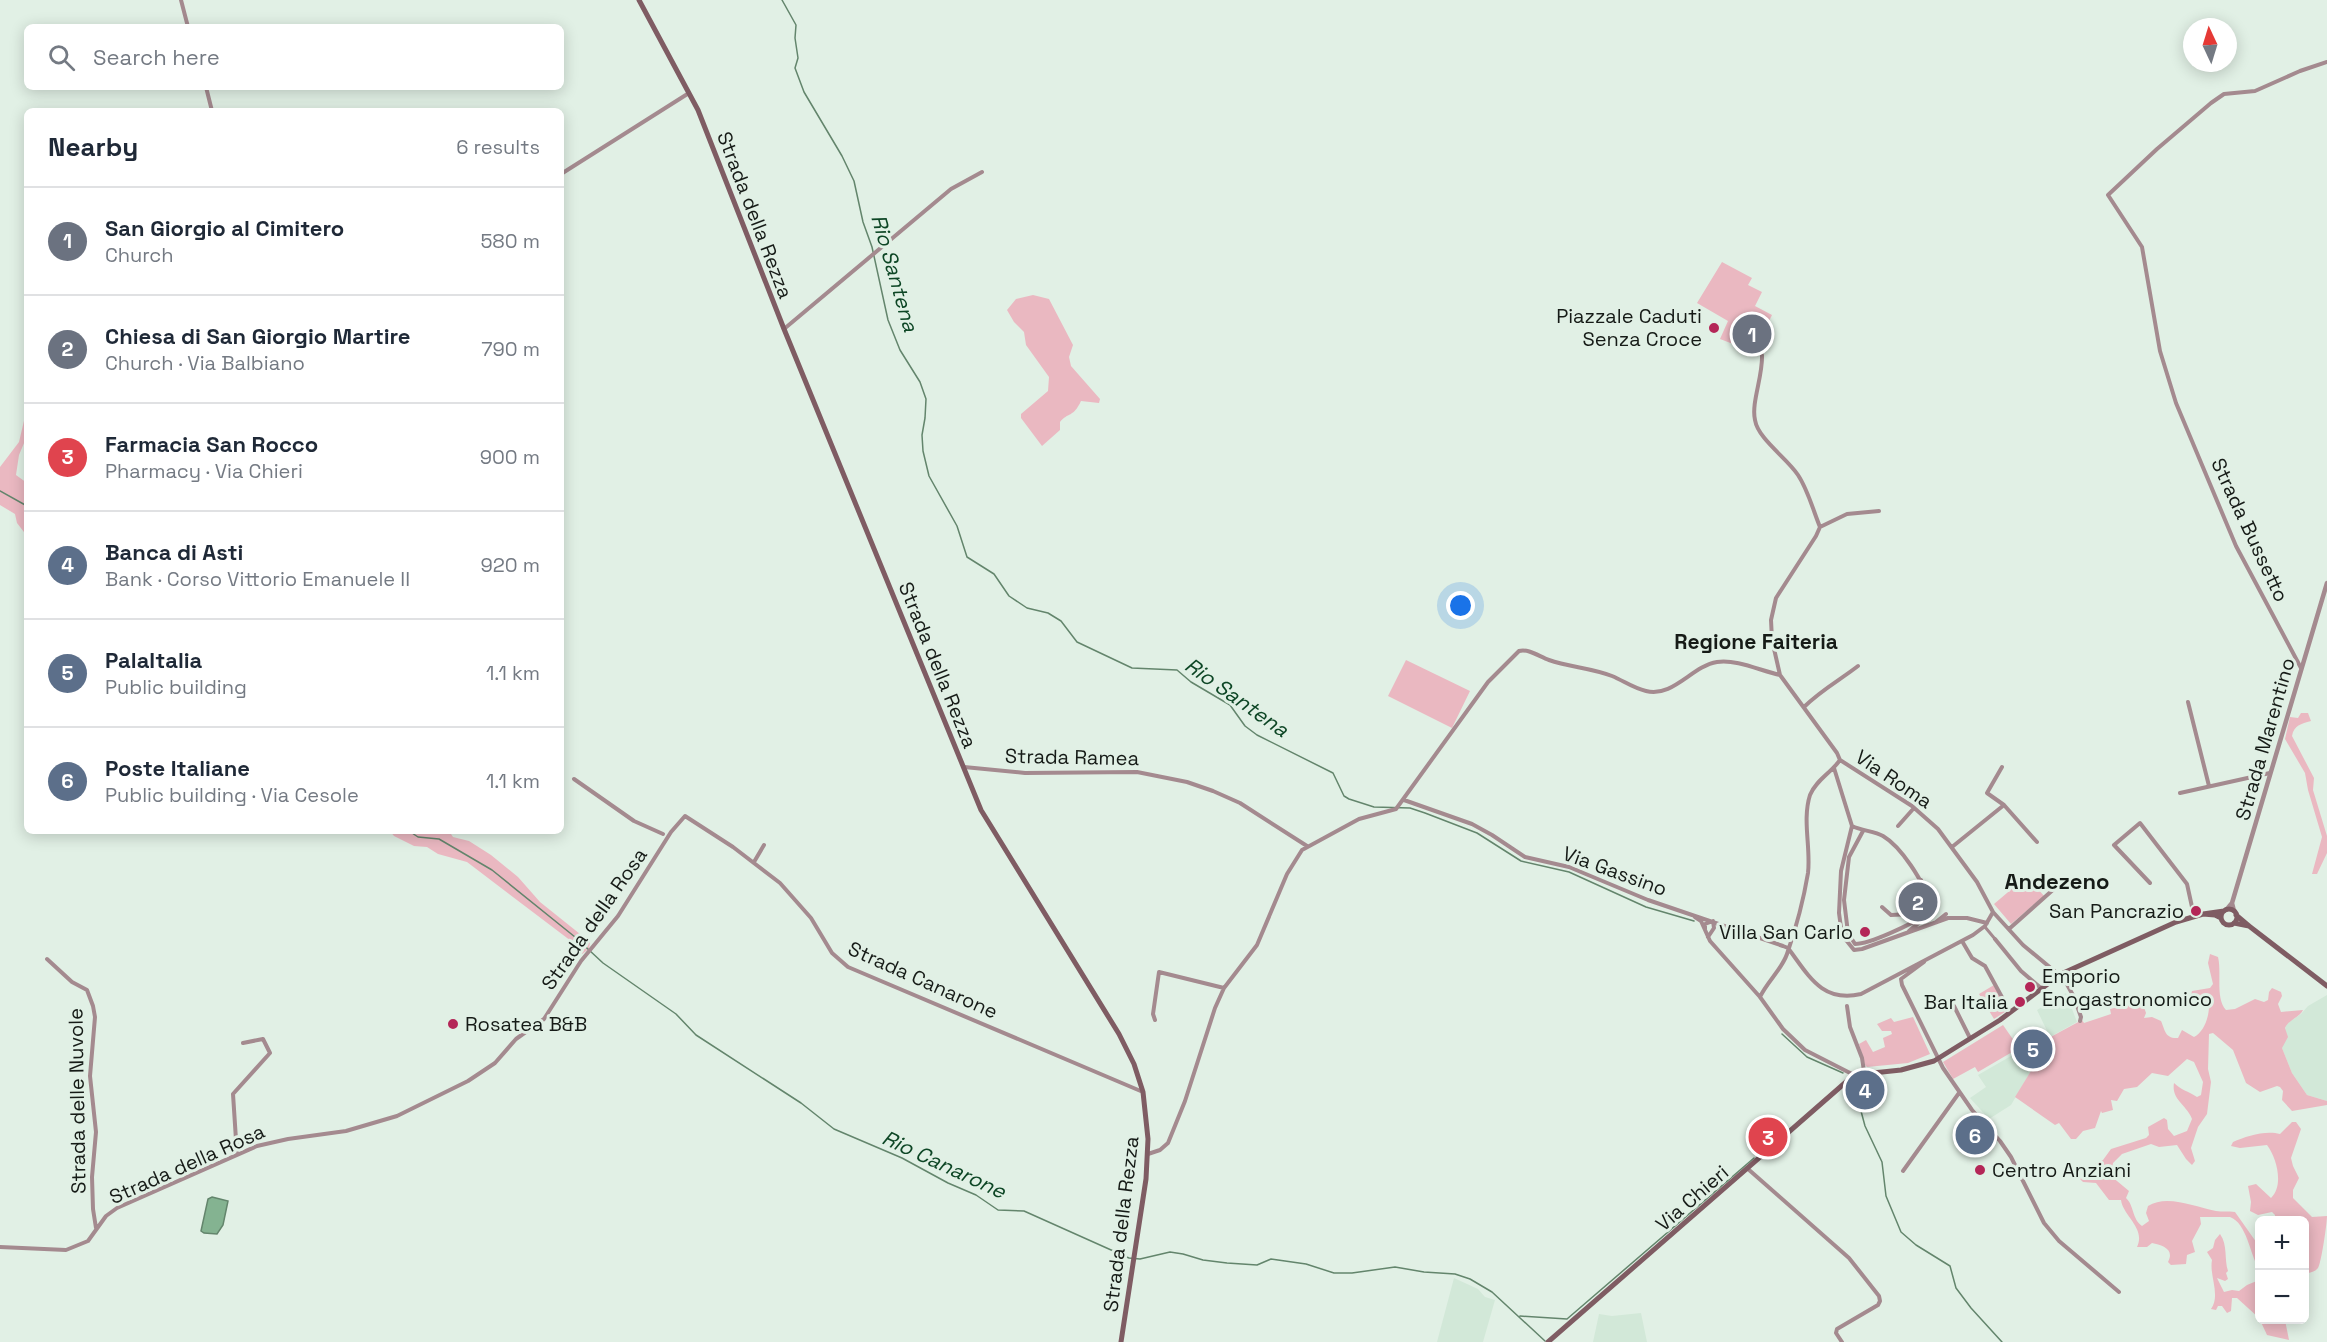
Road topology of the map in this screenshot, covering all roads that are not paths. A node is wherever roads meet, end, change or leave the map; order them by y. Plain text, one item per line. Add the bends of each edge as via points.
1 (181, 0) edge
2 (639, 0) edge
3 (187, 24) edge
4 (2327, 62) edge
5 (207, 90) edge
6 (690, 93) junction
7 (211, 108) edge
8 (564, 172) edge
9 (982, 172) dead end
10 (784, 329) junction
11 (1762, 356) dead end
12 (1879, 511) dead end
13 (1820, 527) junction
14 (2327, 583) edge
15 (1858, 666) dead end
16 (2301, 669) junction
17 (1780, 675) junction
18 (2188, 702) dead end
19 (1803, 707) junction
20 (1840, 760) junction
21 (963, 767) junction
22 (2002, 767) dead end
23 (1834, 768) junction
24 (2270, 773) junction
25 (574, 779) dead end
26 (2209, 786) junction
27 (2180, 793) dead end
28 (1404, 800) junction
29 (2004, 805) junction
30 (1914, 808) junction
31 (1852, 826) junction
32 (1898, 826) dead end
33 (1863, 831) junction
34 (671, 832) junction
35 (663, 834) junction
36 (667, 839) junction
37 (2037, 842) dead end
38 (764, 845) dead end
39 (1307, 846) junction
40 (1952, 847) junction
41 (754, 862) junction
42 (1922, 880) dead end
43 (2064, 880) dead end
44 (2150, 883) dead end
45 (1882, 907) dead end
46 (1993, 912) junction
47 (2230, 912) junction
48 (1946, 914) dead end
49 (2203, 914) junction
50 (1692, 915) junction
51 (2194, 916) junction
52 (2221, 918) junction
53 (1920, 919) junction
54 (1713, 921) junction
55 (1936, 922) junction
56 (2234, 923) junction
57 (1986, 924) junction
58 (2249, 926) junction
59 (1704, 929) junction
60 (2009, 929) junction
61 (1907, 933) junction
62 (1708, 937) junction
63 (1995, 939) joint
64 (1962, 941) junction
65 (1788, 948) junction
66 (1941, 952) junction
67 (47, 958) dead end
68 (2061, 974) junction
69 (2327, 986) edge
70 (1224, 988) junction
71 (2042, 989) junction
72 (1760, 997) junction
73 (1847, 1006) dead end
74 (1954, 1006) dead end
75 (2011, 1013) junction
76 (1155, 1020) dead end
77 (2080, 1021) dead end
78 (1970, 1039) junction
79 (243, 1043) dead end
80 (1938, 1059) junction
81 (1865, 1074) junction
82 (1854, 1076) junction
83 (1143, 1092) junction
84 (1959, 1093) junction
85 (1148, 1154) junction
86 (237, 1155) junction
87 (1748, 1169) junction
88 (1903, 1171) dead end
89 (96, 1228) junction
90 (0, 1247) edge
91 (2119, 1292) dead end
92 (1121, 1342) edge
93 (1548, 1342) edge
94 (1842, 1342) edge

1 - 3 street
2 - 6 main road, Strada della Rezza
4 - 16 street, Strada Bussetto via 2255,91 2224,94 2108,195 2142,247 2160,351 2176,403 2236,546
5 - 7 street
6 - 8 street
6 - 10 main road, Strada della Rezza
9 - 10 street via 951,189
10 - 21 main road, Strada della Rezza
11 - 13 street via 1754,413 1756,425 1800,478
12 - 13 street via 1847,514
13 - 17 street via 1773,609 1772,640
14 - 16 street, Strada Marentino
15 - 19 street
16 - 24 street, Strada Marentino
17 - 19 street
17 - 28 street via 1718,662 1666,690 1649,692 1611,675 1551,661 1522,649 1488,682
18 - 26 street
19 - 20 street
20 - 23 street
20 - 30 street, Via Roma
21 - 39 street, Strada Ramea via 1025,773 1137,772 1188,782 1240,803
21 - 83 main road, Strada della Rezza via 993,832 1119,1034
22 - 29 street via 1988,794
23 - 31 street
23 - 65 street via 1814,787 1808,803 1808,872
24 - 26 street
24 - 47 street, Strada Marentino
25 - 35 street via 627,816
26 - 27 street
28 - 39 street via 1398,807 1359,819
28 - 50 street, Via Gassino via 1472,824 1525,857 1569,867
29 - 37 street
29 - 40 street
30 - 32 street
30 - 40 street, Via Roma
31 - 33 street
31 - 61 street via 1840,884 1840,925 1845,940 1854,950
33 - 53 street via 1881,834 1902,852 1928,902
33 - 53 street via 1847,863 1844,909 1849,936 1856,944 1864,943
34 - 35 street, Strada Canarone
34 - 36 street
34 - 41 street, Strada Canarone via 688,817
35 - 36 street
36 - 86 street, Strada della Rosa via 544,1018 516,1039 495,1063 468,1082 397,1116 346,1131 257,1146
38 - 41 street
39 - 70 street via 1287,874 1257,945
40 - 46 street, Via Roma
41 - 83 street, Strada Canarone via 780,883 811,918 832,953 848,967
42 - 61 street via 1933,902 1928,917
43 - 60 street
44 - 51 street via 2114,845 2140,823 2187,884
45 - 53 street via 1891,915 1911,914
46 - 57 street
46 - 60 street, Via Roma
47 - 49 main road
47 - 52 main road
47 - 56 main road
47 - 58 main road
48 - 55 street
49 - 51 main road
49 - 52 main road
50 - 54 street, Via Gassino
50 - 59 street
51 - 68 main road
52 - 56 main road via 2226,924
54 - 59 street via 1705,924
54 - 62 street via 1714,928
54 - 65 street, Via Gassino
55 - 57 street via 1959,918
55 - 61 street
56 - 58 main road
57 - 63 street
57 - 64 street
58 - 69 main road
59 - 62 street
60 - 68 street, Via Roma
62 - 72 street
63 - 71 street
64 - 66 street
64 - 75 street via 1972,958 1985,966
65 - 66 street via 1823,990 1848,997
65 - 72 street
66 - 80 street via 1901,979 1904,993
67 - 89 street, Strada delle Nuvole via 72,982 87,990 93,1006 90,1076 96,1132 92,1177
68 - 71 main road
68 - 77 street via 2074,997
70 - 76 street via 1159,972
70 - 85 street via 1172,1135 1160,1150
71 - 75 main road
72 - 82 street via 1776,1022 1805,1050
73 - 81 street
74 - 78 street
75 - 78 main road
78 - 80 main road
79 - 86 street via 263,1039 270,1053 233,1094
80 - 81 main road via 1912,1068
80 - 84 street
81 - 82 main road
81 - 82 street via 1866,1084 1861,1085
82 - 87 main road, Via Chieri
83 - 85 main road, Strada della Rezza
84 - 88 street
84 - 91 street via 2005,1149 2044,1223 2059,1241
85 - 92 main road, Strada della Rezza
86 - 89 street, Strada della Rosa via 117,1208
87 - 93 main road, Via Chieri
87 - 94 street via 1849,1258 1879,1296 1878,1305 1837,1329
89 - 90 street, Strada della Rosa via 88,1241 66,1250

